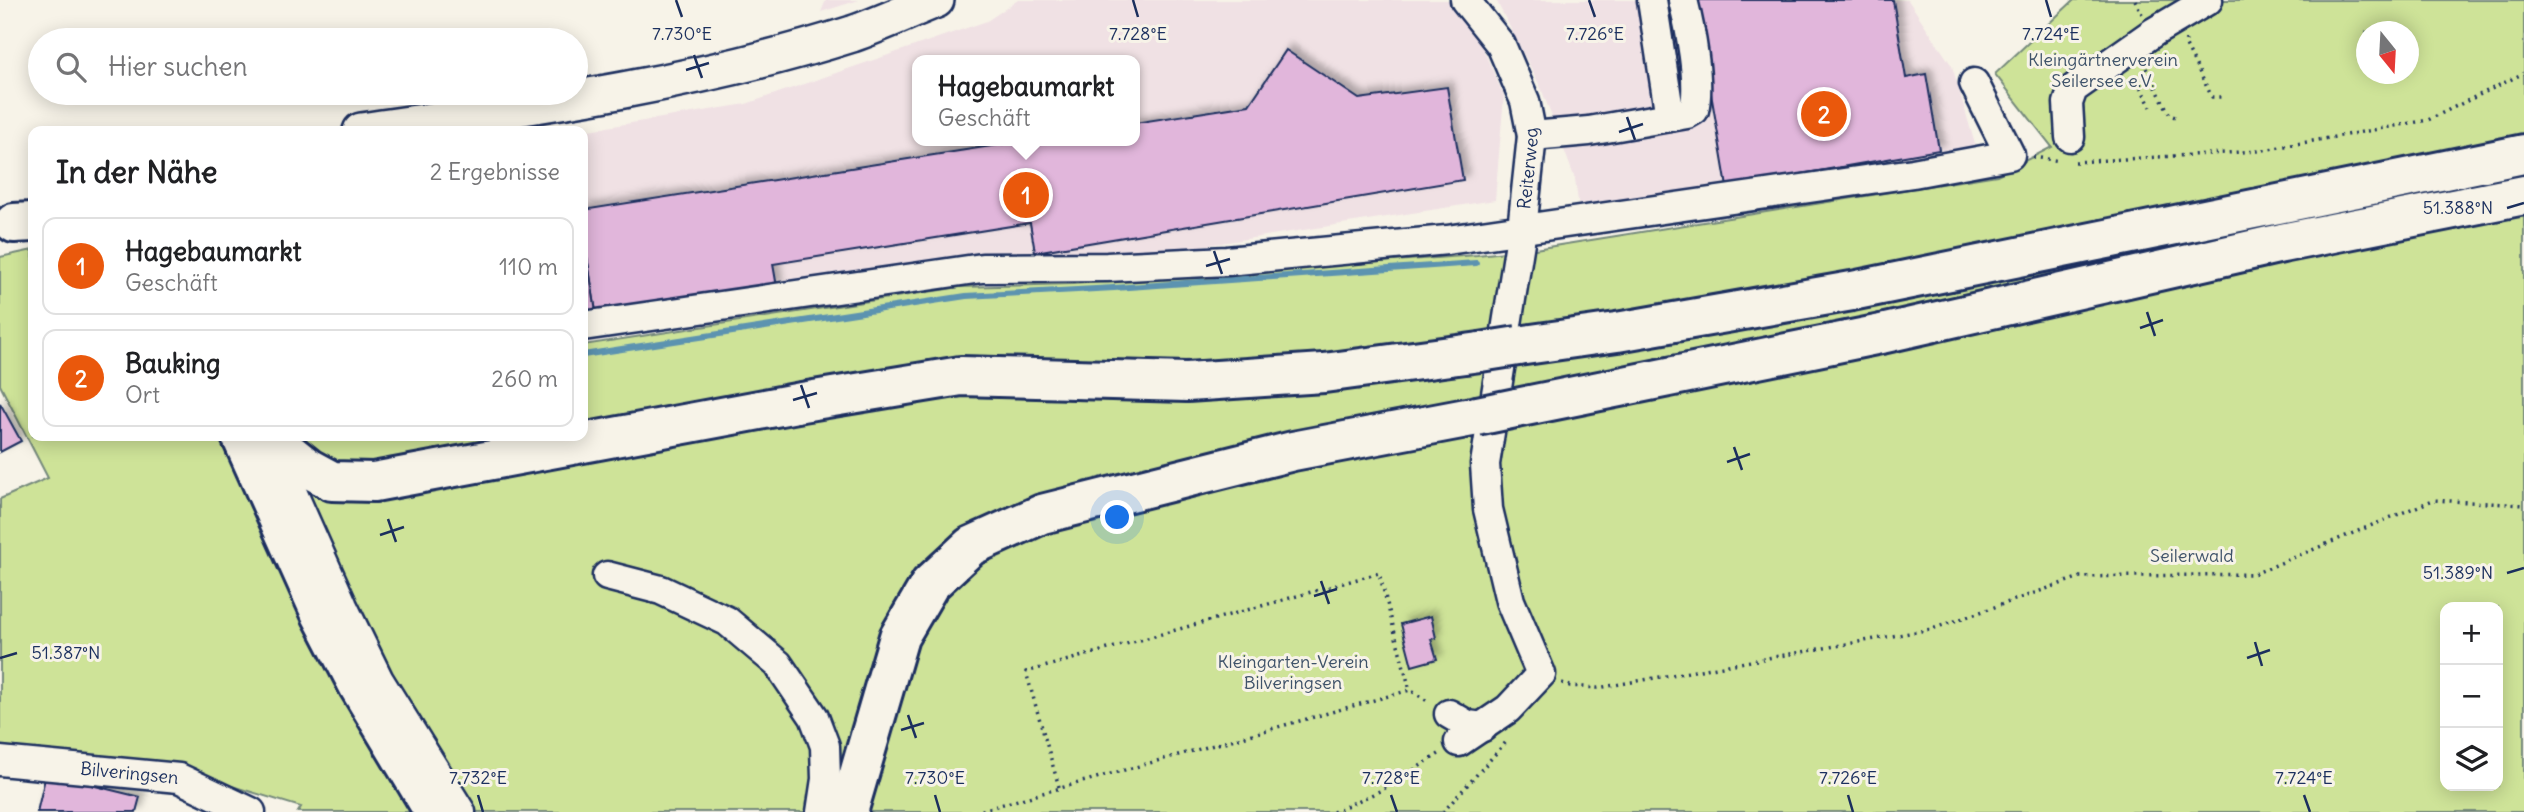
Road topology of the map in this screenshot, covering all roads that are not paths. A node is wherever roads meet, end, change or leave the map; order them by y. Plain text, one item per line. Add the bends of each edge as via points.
1 (936, 0) edge
2 (1465, 0) edge
3 (1653, 0) edge
4 (1683, 0) edge
5 (2200, 5) edge
6 (1974, 83) dead end
7 (588, 98) edge
8 (543, 105) edge
9 (1670, 117) junction
10 (396, 126) edge
11 (1532, 136) junction
12 (2070, 137) dead end
13 (2524, 154) edge
14 (2524, 195) edge
15 (1521, 229) junction
16 (588, 325) edge
17 (244, 441) edge
18 (270, 441) edge
19 (274, 441) edge
20 (297, 531) junction
21 (607, 576) dead end
22 (369, 683) junction
23 (1449, 714) road end
24 (1483, 727) junction
25 (1459, 742) road end
26 (0, 761) edge
27 (251, 812) edge
28 (434, 812) edge
29 (461, 812) edge
30 (821, 812) edge
31 (848, 812) edge

1 - 7 main road via 854,33 719,71
2 - 11 street, Reiterweg via 1502,45 1525,101
3 - 9 street
4 - 9 street via 1697,98 1694,110
5 - 12 street via 2073,89 2068,103
6 - 15 street via 2010,155
8 - 10 main road
9 - 11 street
11 - 15 street, Reiterweg
13 - 19 highway, bridge via 1852,291 1617,332 1324,373 1187,382 961,376 373,482 332,481
14 - 31 highway, bridge via 2282,243 1881,334 1293,451 1042,514 971,546 930,584 899,638
15 - 16 street via 1227,261 982,268
15 - 24 street, Reiterweg via 1485,464 1488,509 1510,601 1541,674 1508,709
17 - 20 highway
18 - 20 street
20 - 22 highway via 321,614
21 - 30 street via 661,590 727,621 778,664 814,717 825,746
22 - 28 highway
22 - 29 street
23 - 24 street
24 - 25 street
26 - 27 street, Bilveringsen via 179,778

